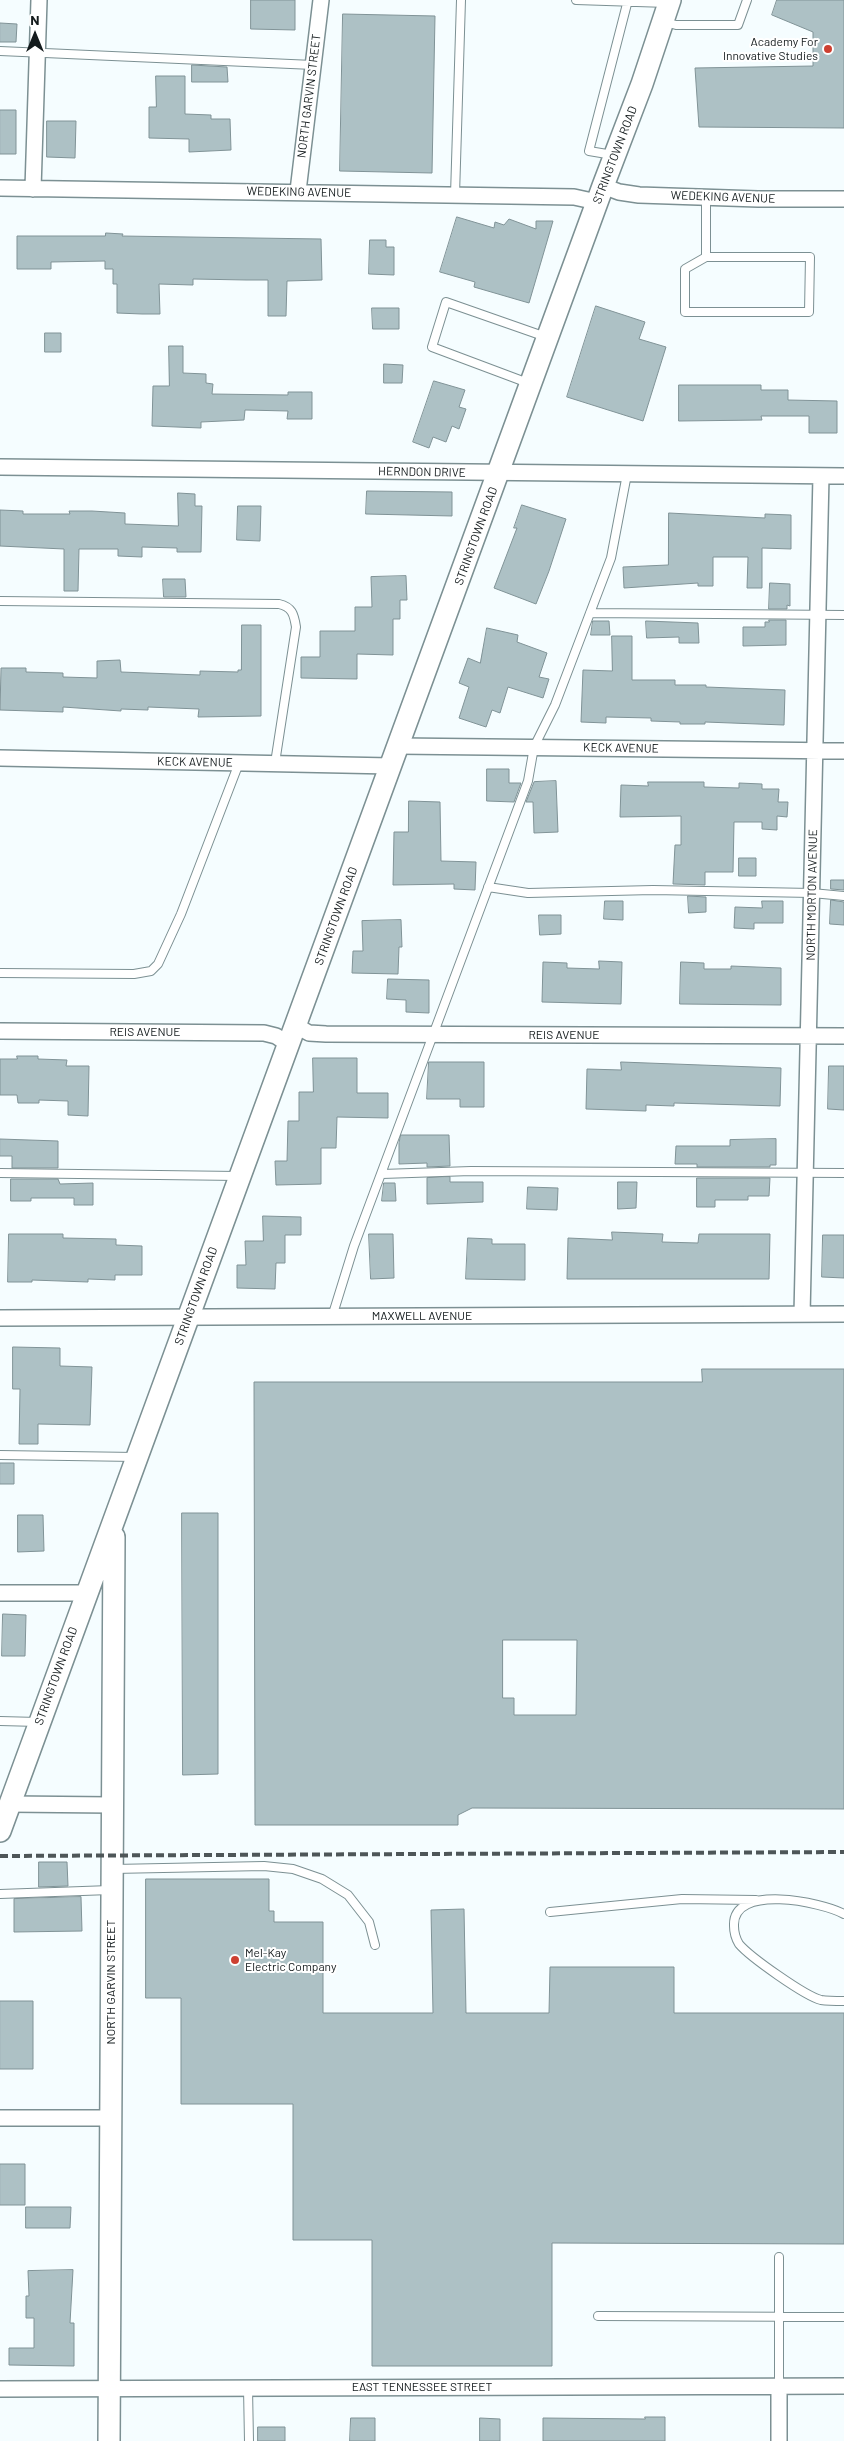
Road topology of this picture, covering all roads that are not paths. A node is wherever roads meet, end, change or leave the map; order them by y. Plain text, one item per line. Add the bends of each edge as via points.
1 (39, 0) edge
2 (321, 0) edge
3 (461, 0) edge
4 (576, 0) edge
5 (747, 0) edge
6 (628, 1) edge
7 (667, 8) edge
8 (0, 51) edge
9 (38, 52) junction
10 (313, 65) junction
11 (614, 155) junction
12 (0, 188) edge
13 (33, 189) junction
14 (298, 191) junction
15 (455, 194) junction
16 (600, 194) junction
17 (706, 197) junction
18 (844, 199) edge
19 (706, 257) junction
20 (548, 338) junction
21 (531, 384) junction
22 (0, 467) edge
23 (499, 473) junction
24 (628, 474) junction
25 (822, 476) junction
26 (844, 476) edge
27 (0, 601) edge
28 (590, 613) junction
29 (818, 614) junction
30 (844, 615) edge
31 (398, 746) junction
32 (534, 747) junction
33 (815, 750) junction
34 (844, 751) edge
35 (0, 758) edge
36 (239, 762) junction
37 (275, 763) junction
38 (391, 766) junction
39 (488, 887) junction
40 (812, 893) junction
41 (844, 896) edge
42 (0, 973) edge
43 (299, 1014) junction
44 (0, 1031) edge
45 (435, 1035) junction
46 (808, 1036) junction
47 (844, 1036) edge
48 (288, 1044) junction
49 (805, 1172) junction
50 (0, 1173) edge
51 (844, 1173) edge
52 (382, 1174) junction
53 (240, 1176) junction
54 (802, 1314) junction
55 (844, 1314) edge
56 (332, 1317) junction
57 (0, 1318) edge
58 (188, 1318) junction
59 (0, 1455) edge
60 (138, 1457) junction
61 (114, 1522) junction
62 (0, 1593) edge
63 (87, 1593) junction
64 (0, 1721) edge
65 (40, 1722) junction
66 (10, 1804) junction
67 (111, 1806) junction
68 (0, 1831) edge
69 (111, 1869) junction
70 (111, 1890) junction
71 (0, 1894) edge
72 (768, 1900) junction
73 (550, 1912) dead end
74 (844, 1914) edge
75 (375, 1945) dead end
76 (844, 2001) edge
77 (0, 2118) edge
78 (111, 2118) junction
79 (779, 2257) dead end
80 (598, 2316) dead end
81 (779, 2317) junction
82 (844, 2317) edge
83 (779, 2386) junction
84 (844, 2386) edge
85 (109, 2388) junction
86 (248, 2388) junction
87 (0, 2389) edge
88 (109, 2441) edge
89 (248, 2441) edge
90 (779, 2441) edge

1 - 9 street
2 - 10 street, NORTH GARVIN STREET
3 - 15 lane
4 - 6 lane
5 - 7 lane via 738,26 676,24
6 - 7 lane
6 - 11 lane via 589,151
7 - 11 main road, STRINGTOWN ROAD
8 - 9 lane
9 - 10 lane
9 - 13 street
10 - 14 street, NORTH GARVIN STREET
11 - 16 main road, STRINGTOWN ROAD
12 - 13 street, WEDEKING AVENUE
13 - 14 street, WEDEKING AVENUE
14 - 15 street, WEDEKING AVENUE
15 - 16 street, WEDEKING AVENUE via 574,197
16 - 17 street, WEDEKING AVENUE
16 - 20 main road, STRINGTOWN ROAD
17 - 18 street, WEDEKING AVENUE
17 - 19 lane
19 - 19 lane via 810,257 809,312 684,312 685,269
20 - 21 main road, STRINGTOWN ROAD
20 - 21 lane via 446,302 432,347
21 - 23 main road, STRINGTOWN ROAD
22 - 23 street, HERNDON DRIVE
23 - 24 street, HERNDON DRIVE
23 - 31 main road, STRINGTOWN ROAD
24 - 25 street, HERNDON DRIVE
24 - 28 lane via 611,558
25 - 26 street, HERNDON DRIVE
25 - 29 street, NORTH MORTON AVENUE
27 - 37 lane via 287,606 293,612 296,627
28 - 29 lane
28 - 32 lane
29 - 30 lane
29 - 33 street, NORTH MORTON AVENUE
31 - 32 street, KECK AVENUE
31 - 38 main road, STRINGTOWN ROAD
32 - 33 street, KECK AVENUE
32 - 39 lane via 528,781
33 - 34 street, KECK AVENUE
33 - 40 street, NORTH MORTON AVENUE
35 - 36 street, KECK AVENUE
36 - 37 street, KECK AVENUE
36 - 42 lane via 181,914 158,964 151,971 134,974
37 - 38 street, KECK AVENUE
38 - 43 main road, STRINGTOWN ROAD
39 - 40 lane via 528,893 653,890
39 - 45 lane via 441,1009
40 - 41 lane
40 - 46 street, NORTH MORTON AVENUE
43 - 45 street, REIS AVENUE via 300,1028 309,1033
43 - 48 main road, STRINGTOWN ROAD
44 - 48 street, REIS AVENUE via 264,1033
45 - 46 street, REIS AVENUE
45 - 52 lane
46 - 47 street, REIS AVENUE
46 - 49 street, NORTH MORTON AVENUE
48 - 53 main road, STRINGTOWN ROAD
49 - 51 lane
49 - 52 lane via 471,1171
49 - 54 street, NORTH MORTON AVENUE
50 - 53 lane
52 - 56 lane via 354,1246
53 - 58 main road, STRINGTOWN ROAD
54 - 55 street, MAXWELL AVENUE
54 - 56 street, MAXWELL AVENUE
56 - 58 street, MAXWELL AVENUE
57 - 58 street, MAXWELL AVENUE
58 - 60 main road, STRINGTOWN ROAD
59 - 60 lane
60 - 61 main road, STRINGTOWN ROAD
61 - 63 main road, STRINGTOWN ROAD
61 - 67 main road, NORTH GARVIN STREET
62 - 63 street
63 - 65 main road, STRINGTOWN ROAD
64 - 65 lane
65 - 66 main road, STRINGTOWN ROAD
66 - 67 street
66 - 68 main road, STRINGTOWN ROAD
67 - 69 main road, NORTH GARVIN STREET
69 - 70 main road, NORTH GARVIN STREET
69 - 75 lane via 264,1866 293,1869 322,1878 348,1895 369,1922
70 - 71 lane
70 - 78 main road, NORTH GARVIN STREET
72 - 73 lane via 682,1899
72 - 74 lane via 807,1902
72 - 76 lane via 739,1910 734,1926 739,1943 804,1993 821,2000
77 - 78 street
78 - 85 main road, NORTH GARVIN STREET
79 - 81 lane
80 - 81 lane
81 - 82 lane
81 - 83 lane
83 - 84 street, EAST TENNESSEE STREET
83 - 86 street, EAST TENNESSEE STREET
83 - 90 street
85 - 86 street, EAST TENNESSEE STREET
85 - 87 street, EAST TENNESSEE STREET
85 - 88 main road, NORTH GARVIN STREET
86 - 89 lane

